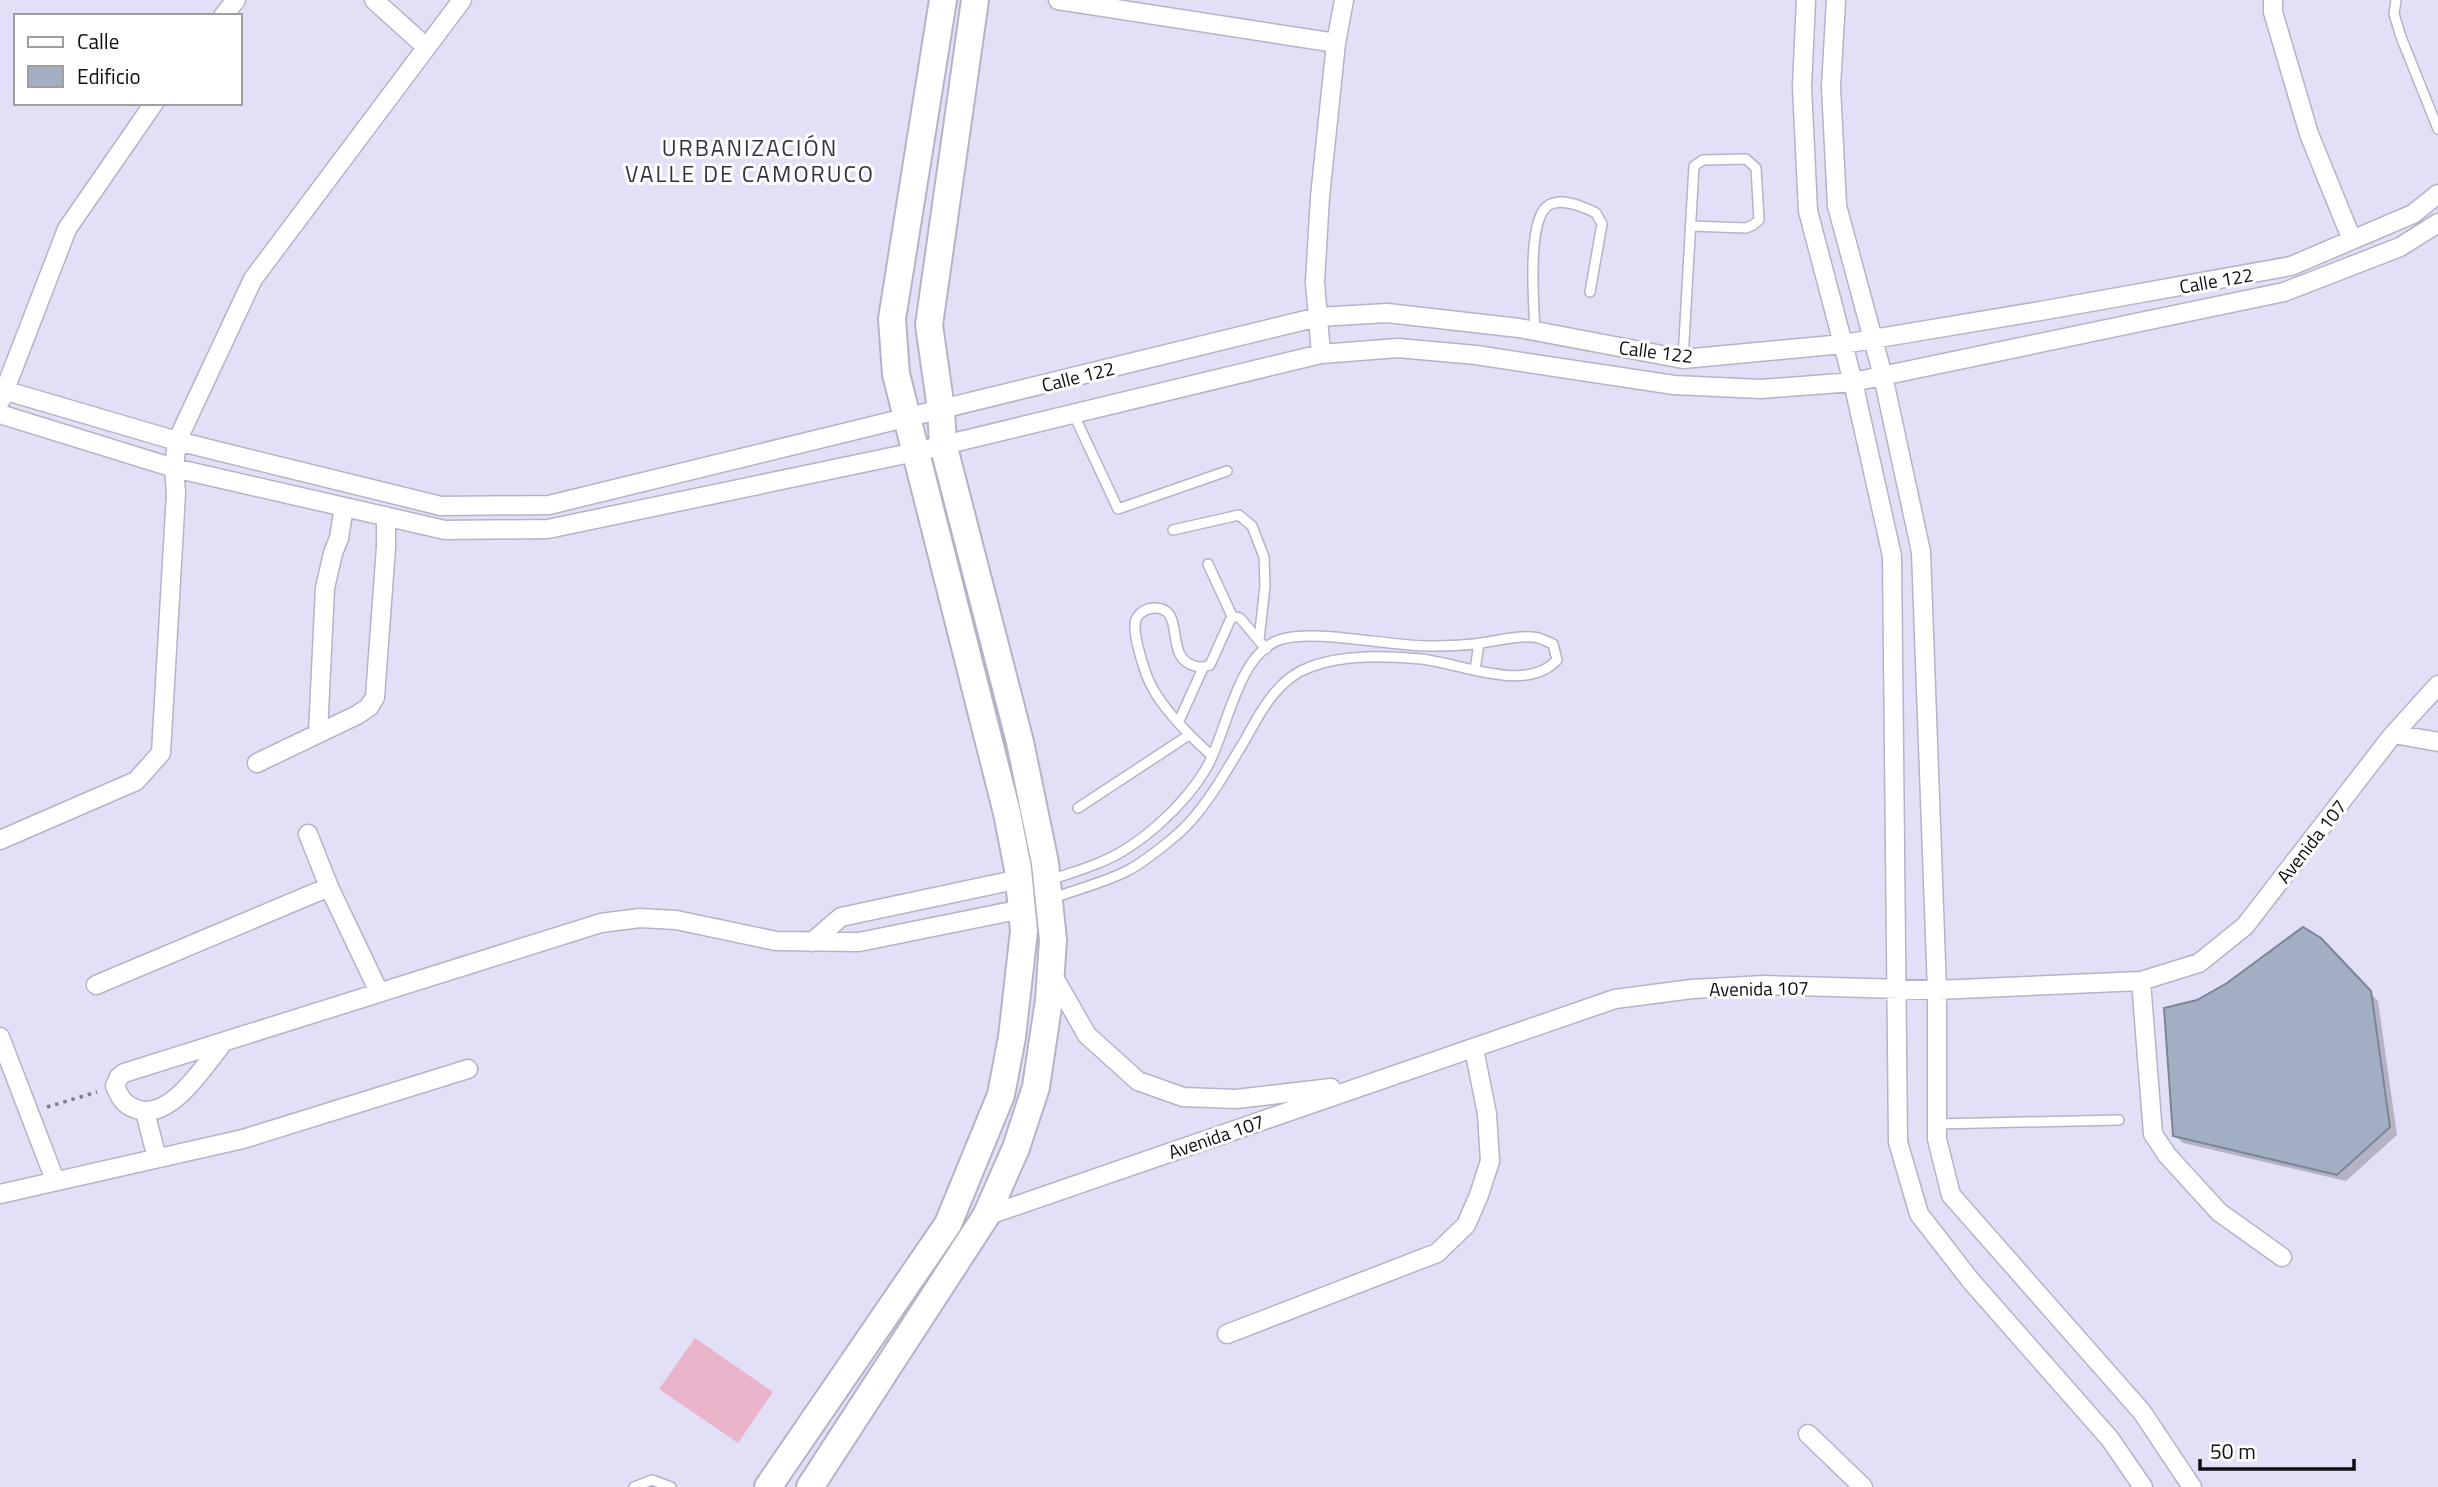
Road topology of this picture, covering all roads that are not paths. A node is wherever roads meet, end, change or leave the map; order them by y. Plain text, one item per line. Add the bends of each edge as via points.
1 (236, 0) edge
2 (374, 0) edge
3 (462, 0) edge
4 (943, 0) edge
5 (975, 0) edge
6 (1058, 0) edge
7 (1344, 0) edge
8 (1806, 0) edge
9 (1836, 0) edge
10 (2273, 0) edge
11 (2396, 0) edge
12 (1158, 8) edge
13 (225, 14) edge
14 (937, 39) junction
15 (1336, 43) junction
16 (969, 44) junction
17 (426, 47) junction
18 (153, 105) edge
19 (2438, 129) edge
20 (2438, 194) edge
21 (2438, 223) edge
22 (1691, 226) junction
23 (2352, 240) junction
24 (1590, 292) dead end
25 (1318, 317) junction
26 (1535, 331) junction
27 (1873, 339) junction
28 (1843, 344) junction
29 (1321, 354) junction
30 (1684, 359) junction
31 (1883, 376) junction
32 (1853, 382) junction
33 (2, 394) edge
34 (940, 409) junction
35 (1073, 413) junction
36 (0, 414) edge
37 (906, 418) junction
38 (177, 441) junction
39 (943, 444) junction
40 (915, 452) junction
41 (174, 468) junction
42 (1227, 471) dead end
43 (344, 506) junction
44 (386, 516) junction
45 (1173, 530) dead end
46 (1209, 564) dead end
47 (1233, 616) junction
48 (1259, 640) junction
49 (1479, 643) junction
50 (1266, 649) junction
51 (1203, 668) junction
52 (1475, 670) junction
53 (2438, 685) edge
54 (1179, 721) junction
55 (318, 733) junction
56 (2394, 734) junction
57 (1189, 735) junction
58 (2438, 742) edge
59 (1212, 756) junction
60 (257, 763) dead end
61 (1077, 808) dead end
62 (308, 834) dead end
63 (0, 840) edge
64 (1019, 879) junction
65 (329, 887) junction
66 (1048, 890) junction
67 (1022, 909) junction
68 (812, 942) junction
69 (1051, 973) junction
70 (2141, 981) junction
71 (96, 985) dead end
72 (1898, 988) junction
73 (1937, 990) junction
74 (379, 992) junction
75 (0, 1037) edge
76 (222, 1044) junction
77 (1474, 1049) junction
78 (468, 1069) dead end
79 (1366, 1084) junction
80 (145, 1112) junction
81 (2119, 1119) dead end
82 (1937, 1124) junction
83 (157, 1158) junction
84 (55, 1180) junction
85 (0, 1194) edge
86 (986, 1216) junction
87 (2282, 1257) dead end
88 (1227, 1334) dead end
89 (1808, 1434) dead end
90 (634, 1487) edge
91 (671, 1487) edge
92 (768, 1487) edge
93 (810, 1487) edge
94 (1863, 1487) edge
95 (2143, 1487) edge
96 (2192, 1487) edge

1 - 13 street
2 - 17 street
3 - 17 street
4 - 14 street
5 - 16 street
6 - 12 street
7 - 15 street
8 - 28 street via 1802,87 1808,211
9 - 27 street via 1831,87 1837,206
10 - 23 street via 2309,134
11 - 19 lane via 2394,14 2401,37
12 - 15 street
14 - 16 street
14 - 37 street via 892,319 896,374
15 - 25 street via 1320,197 1315,282
16 - 34 street via 929,325
17 - 38 street via 253,279
18 - 33 street via 67,229
20 - 23 street, Calle 122 via 2413,214
21 - 31 street, Calle 122 via 2400,247 2284,292
22 - 22 lane via 1694,166 1703,160 1746,159 1756,168 1759,220 1754,225
22 - 30 lane
23 - 27 street, Calle 122 via 2291,266
24 - 26 lane via 1602,224 1596,213 1581,206 1550,205 1540,215 1537,232
25 - 26 street, Calle 122 via 1387,313
25 - 29 street
25 - 34 street, Calle 122
26 - 30 street, Calle 122
27 - 28 street, Calle 122
27 - 31 street
28 - 30 street, Calle 122
28 - 32 street
29 - 32 street, Calle 122 via 1398,348 1674,385 1761,389
29 - 35 street, Calle 122
31 - 32 street, Calle 122
31 - 73 street via 1921,552
32 - 72 street via 1892,556
33 - 38 street, Calle 122
34 - 37 street, Calle 122
34 - 39 street
35 - 39 street, Calle 122
35 - 42 lane via 1118,509
36 - 41 street, Calle 122
37 - 38 street, Calle 122 via 549,505 441,506
37 - 40 street
38 - 41 street
39 - 40 street, Calle 122
39 - 66 street via 1020,742
40 - 44 street, Calle 122 via 548,529 445,530
40 - 64 street via 1007,813
41 - 43 street, Calle 122
41 - 63 street via 161,753 136,781
43 - 44 street, Calle 122
43 - 55 street via 325,588
44 - 55 street via 374,697 369,707
45 - 48 lane via 1239,515 1252,526 1264,557
46 - 47 lane
47 - 48 lane
47 - 51 lane via 1215,658
48 - 50 lane
49 - 50 lane via 1429,646 1299,637
49 - 52 lane
49 - 52 lane via 1535,637 1553,644 1557,660 1549,669 1528,674 1496,676
50 - 59 lane via 1258,654 1240,685
51 - 54 lane
51 - 54 lane via 1188,665 1179,656 1170,614 1146,609 1137,617 1137,638 1151,686
52 - 66 lane via 1421,659 1385,658 1336,659 1308,667 1284,682 1263,706 1221,779 1188,824 1127,872
53 - 56 street, Avenida 107
54 - 57 lane
55 - 60 street
56 - 58 street
56 - 70 street, Avenida 107 via 2245,926 2199,964
57 - 59 lane
57 - 61 lane
59 - 66 lane via 1176,808 1140,839
62 - 65 street
64 - 67 street
64 - 68 street via 841,917
65 - 71 street
65 - 74 street
66 - 69 street
67 - 68 street via 859,942
67 - 92 street via 1024,931 1001,1095 948,1224
68 - 74 street via 776,941 676,920 640,918 555,936
69 - 79 street via 1087,1034 1138,1081 1183,1097 1236,1099
69 - 86 street via 1036,1087
70 - 73 street, Avenida 107
70 - 87 street via 2153,1134 2219,1212
72 - 73 street, Avenida 107
72 - 77 street, Avenida 107 via 1764,985 1615,999
72 - 95 street via 1898,1142 1919,1214 1971,1281 2110,1439
73 - 82 street
74 - 76 street
75 - 84 street
76 - 80 street via 166,1107
76 - 80 street via 119,1077 115,1086 121,1100
77 - 79 street, Avenida 107
77 - 88 street via 1487,1114 1490,1161 1466,1225 1437,1253
78 - 83 street via 243,1139
79 - 86 street, Avenida 107
80 - 83 street
81 - 82 lane
82 - 96 street via 1951,1195 2142,1412
83 - 84 street
84 - 85 street
86 - 93 street
89 - 94 street
90 - 91 lane via 652,1480

